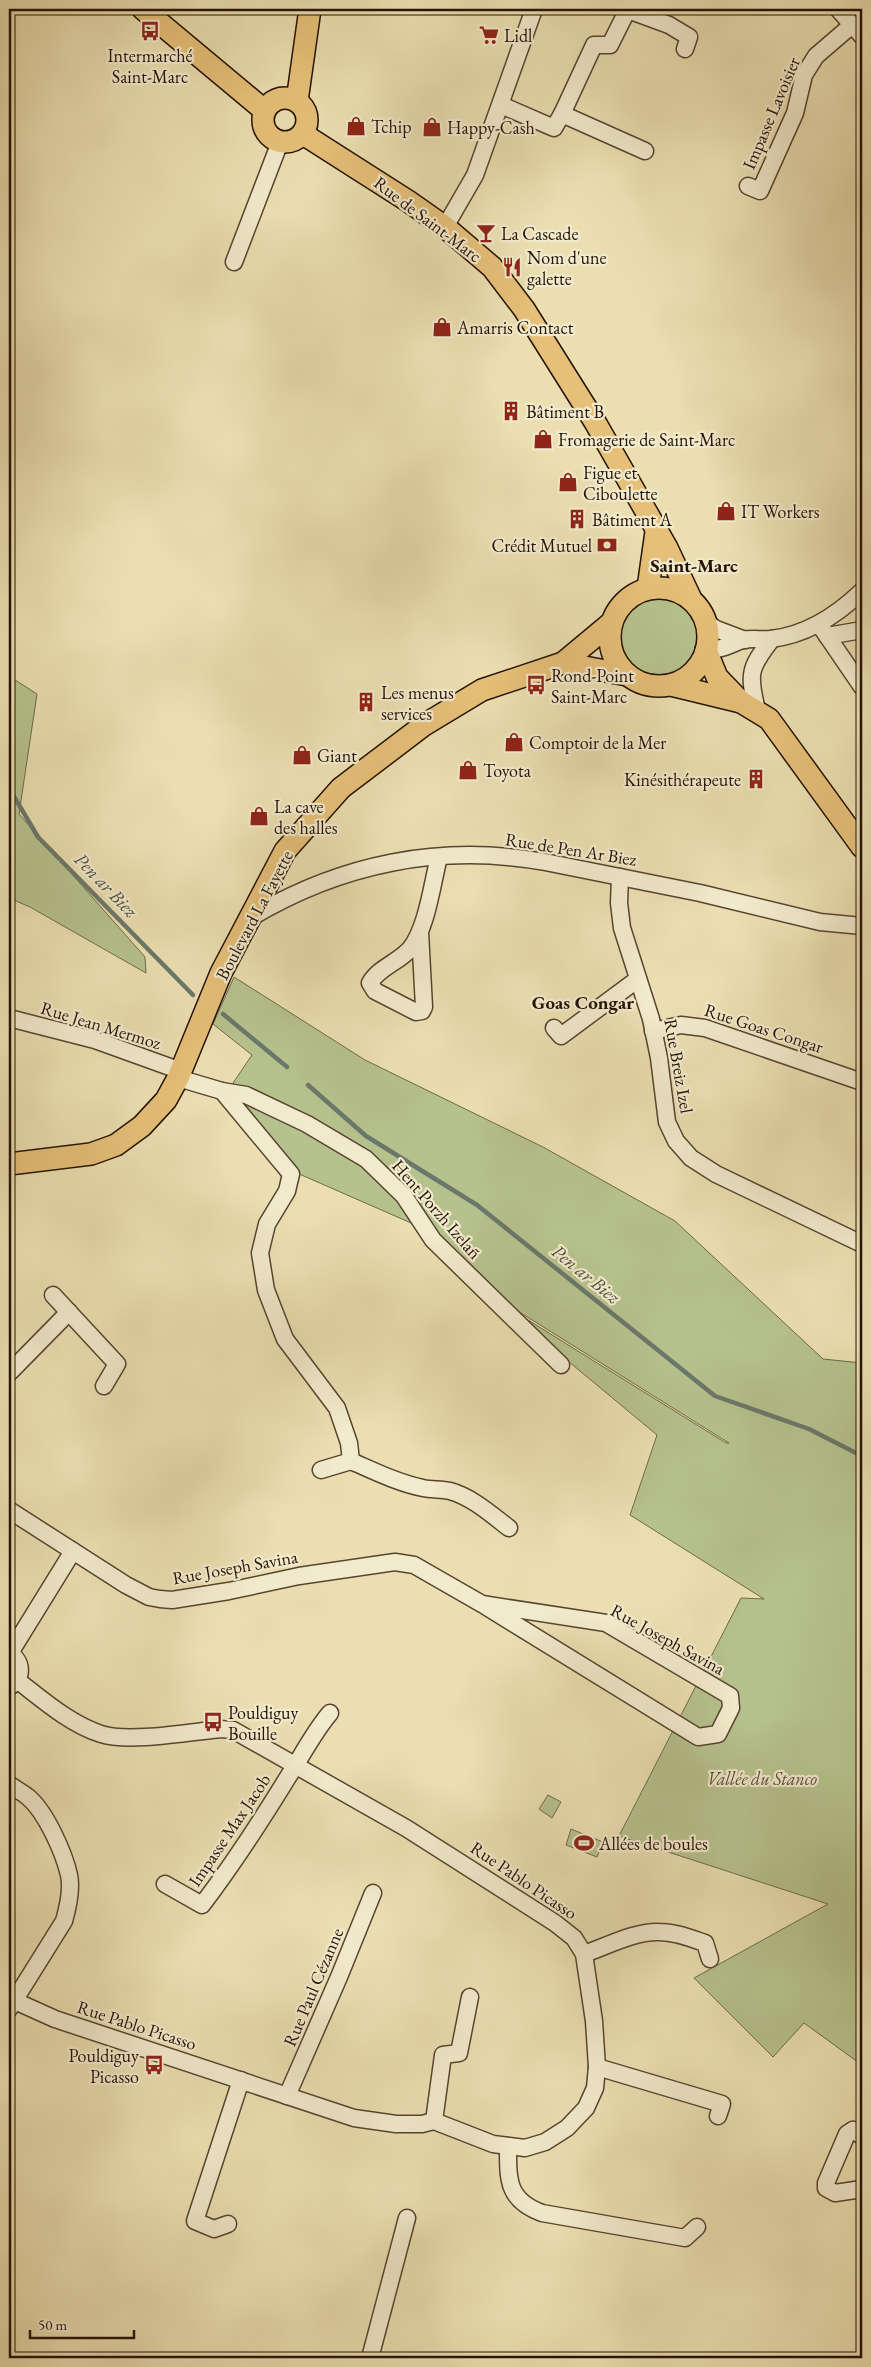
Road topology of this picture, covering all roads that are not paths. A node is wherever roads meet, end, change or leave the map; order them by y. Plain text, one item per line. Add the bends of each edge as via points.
1 (143, 9) edge
2 (310, 9) edge
3 (534, 9) edge
4 (628, 9) edge
5 (838, 9) edge
6 (857, 30) edge
7 (685, 49) dead end
8 (297, 101) junction
9 (501, 105) junction
10 (264, 110) junction
11 (562, 114) junction
12 (303, 134) junction
13 (280, 142) junction
14 (645, 151) dead end
15 (748, 186) dead end
16 (445, 227) junction
17 (234, 262) dead end
18 (656, 532) junction
19 (648, 588) junction
20 (861, 594) edge
21 (690, 597) junction
22 (706, 622) junction
23 (611, 623) junction
24 (823, 630) junction
25 (862, 630) edge
26 (772, 639) junction
27 (745, 640) junction
28 (706, 650) junction
29 (563, 663) junction
30 (627, 675) junction
31 (670, 685) junction
32 (862, 687) edge
33 (749, 706) junction
34 (862, 847) edge
35 (439, 858) junction
36 (620, 876) junction
37 (250, 918) junction
38 (862, 926) edge
39 (420, 932) junction
40 (638, 979) junction
41 (9, 1018) edge
42 (554, 1028) dead end
43 (653, 1031) junction
44 (180, 1075) junction
45 (862, 1082) edge
46 (222, 1091) junction
47 (9, 1164) edge
48 (862, 1244) edge
49 (53, 1295) dead end
50 (69, 1312) junction
51 (561, 1366) dead end
52 (9, 1373) edge
53 (104, 1386) dead end
54 (351, 1460) junction
55 (321, 1470) dead end
56 (9, 1510) edge
57 (509, 1528) dead end
58 (73, 1551) junction
59 (482, 1604) junction
60 (9, 1653) edge
61 (13, 1683) edge
62 (330, 1713) dead end
63 (296, 1766) junction
64 (9, 1784) edge
65 (165, 1884) dead end
66 (373, 1893) dead end
67 (584, 1954) junction
68 (710, 1959) dead end
69 (470, 1997) dead end
70 (12, 2005) edge
71 (597, 2067) junction
72 (241, 2080) junction
73 (287, 2096) junction
74 (718, 2116) dead end
75 (434, 2121) junction
76 (862, 2136) edge
77 (508, 2146) junction
78 (862, 2189) edge
79 (407, 2218) dead end
80 (228, 2224) dead end
81 (697, 2227) dead end
82 (370, 2358) edge

1 - 10 main road
2 - 8 main road
3 - 9 street
4 - 7 street via 669,25 689,37
4 - 11 street via 610,45 594,45
5 - 6 street
6 - 15 street, Impasse Lavoisier via 816,56 804,75 795,113 760,190
8 - 10 main road via 282,97
8 - 12 main road via 308,120
9 - 11 street via 554,128
9 - 16 street via 475,174
10 - 13 main road via 266,133
11 - 14 street
12 - 13 main road via 288,142
12 - 16 main road, Rue de Saint-Marc
13 - 17 street
16 - 18 main road, Rue de Saint-Marc via 492,267 524,309 595,422
18 - 19 main road
18 - 21 main road, Rue de Saint-Marc
19 - 21 main road via 677,590
19 - 23 main road via 616,609
20 - 24 street
21 - 22 main road
22 - 27 street
22 - 28 main road
23 - 29 main road, Boulevard La Fayette
23 - 30 main road via 612,651
24 - 25 street
24 - 26 street
24 - 32 street
26 - 27 street
26 - 33 street via 755,660
27 - 28 street via 713,651
28 - 31 main road via 693,673
28 - 33 main road via 717,678
29 - 30 main road, Boulevard La Fayette
29 - 37 main road, Boulevard La Fayette via 482,690 424,725 341,788 285,851
30 - 31 main road via 654,686
31 - 33 main road
33 - 34 main road via 769,719 782,734
35 - 36 street, Rue de Pen Ar Biez via 522,858
35 - 37 street, Rue de Pen Ar Biez via 384,863 327,880 282,899
35 - 39 street
36 - 38 street, Rue de Pen Ar Biez via 820,922
36 - 40 street, Rue Breiz Izel via 622,928
37 - 44 main road, Boulevard La Fayette via 221,973
39 - 39 street via 412,947 374,976 370,983 375,991 416,1012 424,1007
40 - 42 street via 561,1036
40 - 43 street, Rue Breiz Izel
41 - 44 street, Rue Jean Mermoz via 95,1040
43 - 45 street, Rue Goas Congar via 681,1025 704,1028
43 - 48 street, Rue Breiz Izel via 667,1122 676,1141 691,1158 716,1174
44 - 46 street, Hent Porzh Izelañ
44 - 47 main road, Boulevard La Fayette via 154,1116 116,1145 77,1157
46 - 51 street, Hent Porzh Izelañ via 246,1095 307,1124 366,1159 404,1196 433,1240
46 - 54 street via 291,1174 287,1191 267,1224 260,1253 266,1290 285,1339 337,1408
49 - 50 street
50 - 52 street
50 - 53 street via 118,1364
54 - 55 street
54 - 57 street via 396,1480 460,1495
56 - 58 street, Rue Joseph Savina
58 - 59 street, Rue Joseph Savina via 126,1585 160,1600 395,1562 414,1565
58 - 60 street
59 - 59 street, Rue Joseph Savina via 698,1737 718,1734 731,1708 730,1696 606,1623
60 - 61 street via 20,1668
61 - 63 street, Rue Pablo Picasso via 80,1725 103,1735 125,1737 233,1730
62 - 63 street via 317,1728
63 - 65 street, Impasse Max Jacob via 202,1905
63 - 67 street, Rue Pablo Picasso via 478,1872 556,1923 574,1938
64 - 70 street via 29,1798 48,1825 69,1876 68,1908 64,1921
66 - 73 street, Rue Paul Cézanne
67 - 68 street via 657,1931 676,1933 705,1943
67 - 71 street, Rue Pablo Picasso
69 - 75 street via 459,2053 442,2055
70 - 72 street, Rue Pablo Picasso
71 - 74 street via 722,2104
71 - 77 street, Rue Pablo Picasso via 595,2088 586,2108 567,2128 545,2142 525,2148
72 - 73 street, Rue Pablo Picasso
72 - 80 street via 196,2221 214,2229
73 - 75 street, Rue Pablo Picasso via 354,2118 396,2124
75 - 77 street, Rue Pablo Picasso via 493,2144
76 - 78 street via 853,2130 847,2134 826,2183 826,2188 835,2193
77 - 81 street via 508,2175 515,2194 525,2206 542,2213 685,2238
79 - 82 street

